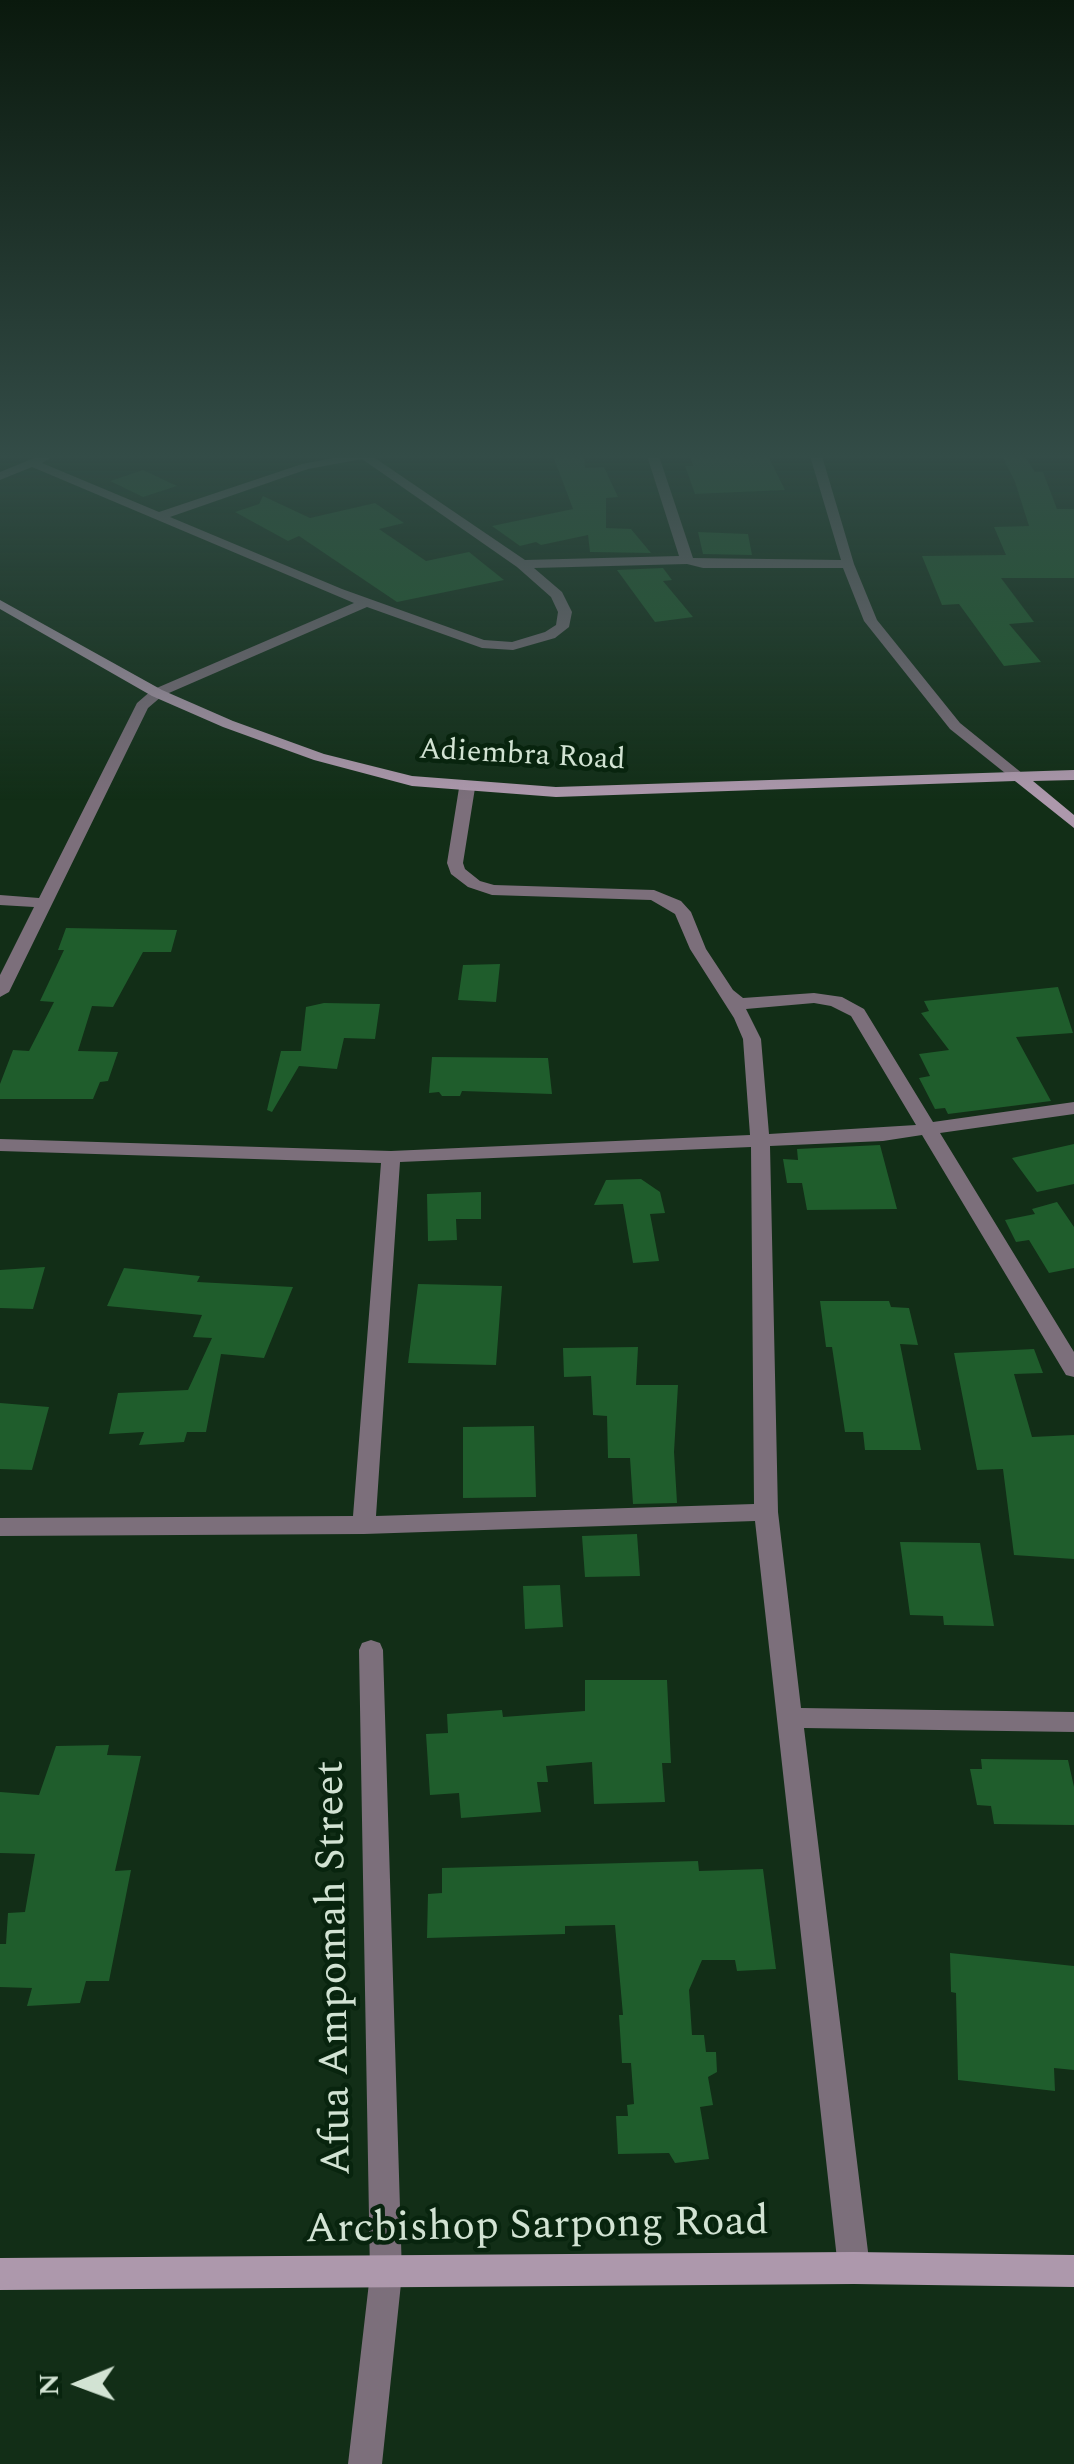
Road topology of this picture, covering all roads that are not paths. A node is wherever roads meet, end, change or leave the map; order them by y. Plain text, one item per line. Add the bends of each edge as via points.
1 (287, 571) edge
2 (530, 571) edge
3 (851, 571) edge
4 (365, 603) junction
5 (0, 604) edge
6 (157, 693) junction
7 (1074, 774) edge
8 (1020, 778) junction
9 (467, 788) junction
10 (1074, 823) edge
11 (0, 900) edge
12 (42, 902) junction
13 (725, 989) junction
14 (0, 992) edge
15 (1074, 1108) edge
16 (926, 1129) junction
17 (760, 1142) junction
18 (0, 1145) edge
19 (391, 1157) junction
20 (1074, 1370) edge
21 (766, 1512) junction
22 (364, 1526) junction
23 (0, 1527) edge
24 (370, 1650) dead end
25 (792, 1718) junction
26 (1074, 1722) edge
27 (854, 2268) junction
28 (1074, 2271) edge
29 (0, 2274) edge
30 (386, 2274) junction
31 (365, 2464) edge

1 - 4 street
2 - 4 street via 557,594 565,621 550,636 513,646 482,644
3 - 8 street via 883,639 956,726
4 - 6 street
5 - 6 street, Adiembra Road
6 - 9 street, Adiembra Road via 333,761
6 - 12 street via 132,720
7 - 8 street, Adiembra Road
8 - 9 street, Adiembra Road via 677,790
8 - 10 street
9 - 13 street via 457,871 492,890 664,898 683,912 698,950
11 - 12 street
12 - 14 street
13 - 16 street via 738,1004 814,998 858,1014
13 - 17 street via 752,1039
15 - 16 street
16 - 17 street
16 - 20 street
17 - 19 street
17 - 21 street
18 - 19 street
19 - 22 street
21 - 22 street
21 - 25 street
22 - 23 street
24 - 30 street, Afua Ampomah Street
25 - 26 street
25 - 27 street
27 - 28 street, Arcbishop Sarpong Road
27 - 30 street, Arcbishop Sarpong Road
29 - 30 street, Arcbishop Sarpong Road
30 - 31 street, Afua Ampomah Street

